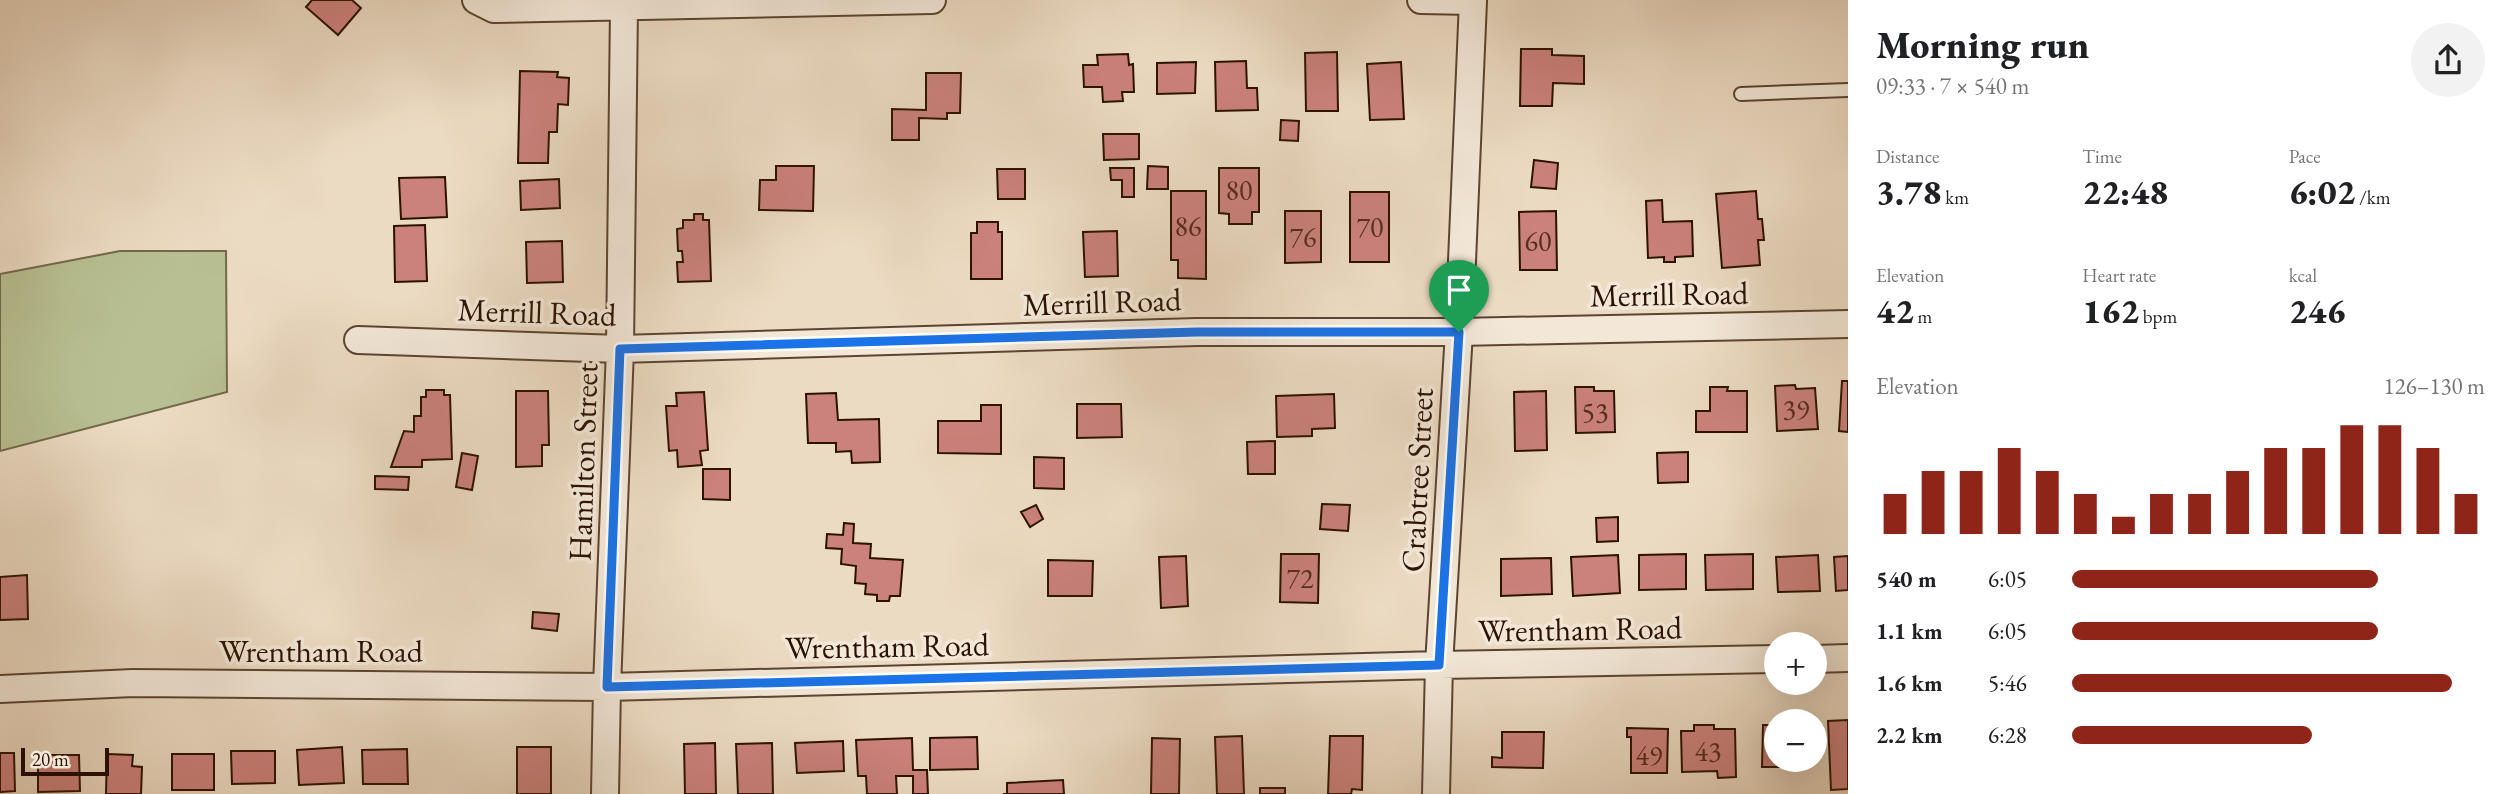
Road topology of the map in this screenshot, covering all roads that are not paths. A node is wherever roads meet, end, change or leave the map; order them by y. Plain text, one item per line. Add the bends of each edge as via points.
1 (476, 0) edge
2 (932, 0) edge
3 (1421, 0) edge
4 (1473, 1) edge
5 (624, 7) junction
6 (1848, 90) edge
7 (1741, 94) dead end
8 (1848, 324) edge
9 (1459, 332) junction
10 (358, 340) dead end
11 (620, 349) junction
12 (1848, 658) edge
13 (1764, 659) edge
14 (1827, 659) edge
15 (1439, 665) junction
16 (607, 687) junction
17 (0, 689) edge
18 (605, 794) edge
19 (1436, 794) edge

1 - 5 street via 494,9
2 - 5 street
3 - 4 street
4 - 9 street, Crabtree Street
5 - 11 street, Hamilton Street
6 - 7 lane
8 - 9 street, Merrill Road
9 - 11 street, Merrill Road via 1197,332
9 - 15 street, Crabtree Street
10 - 11 street, Merrill Road
11 - 16 street, Hamilton Street
12 - 14 street
13 - 15 street, Wrentham Road
15 - 16 street, Wrentham Road
15 - 19 street, Crabtree Street
16 - 17 street, Wrentham Road via 133,683
16 - 18 street, Hamilton Street

